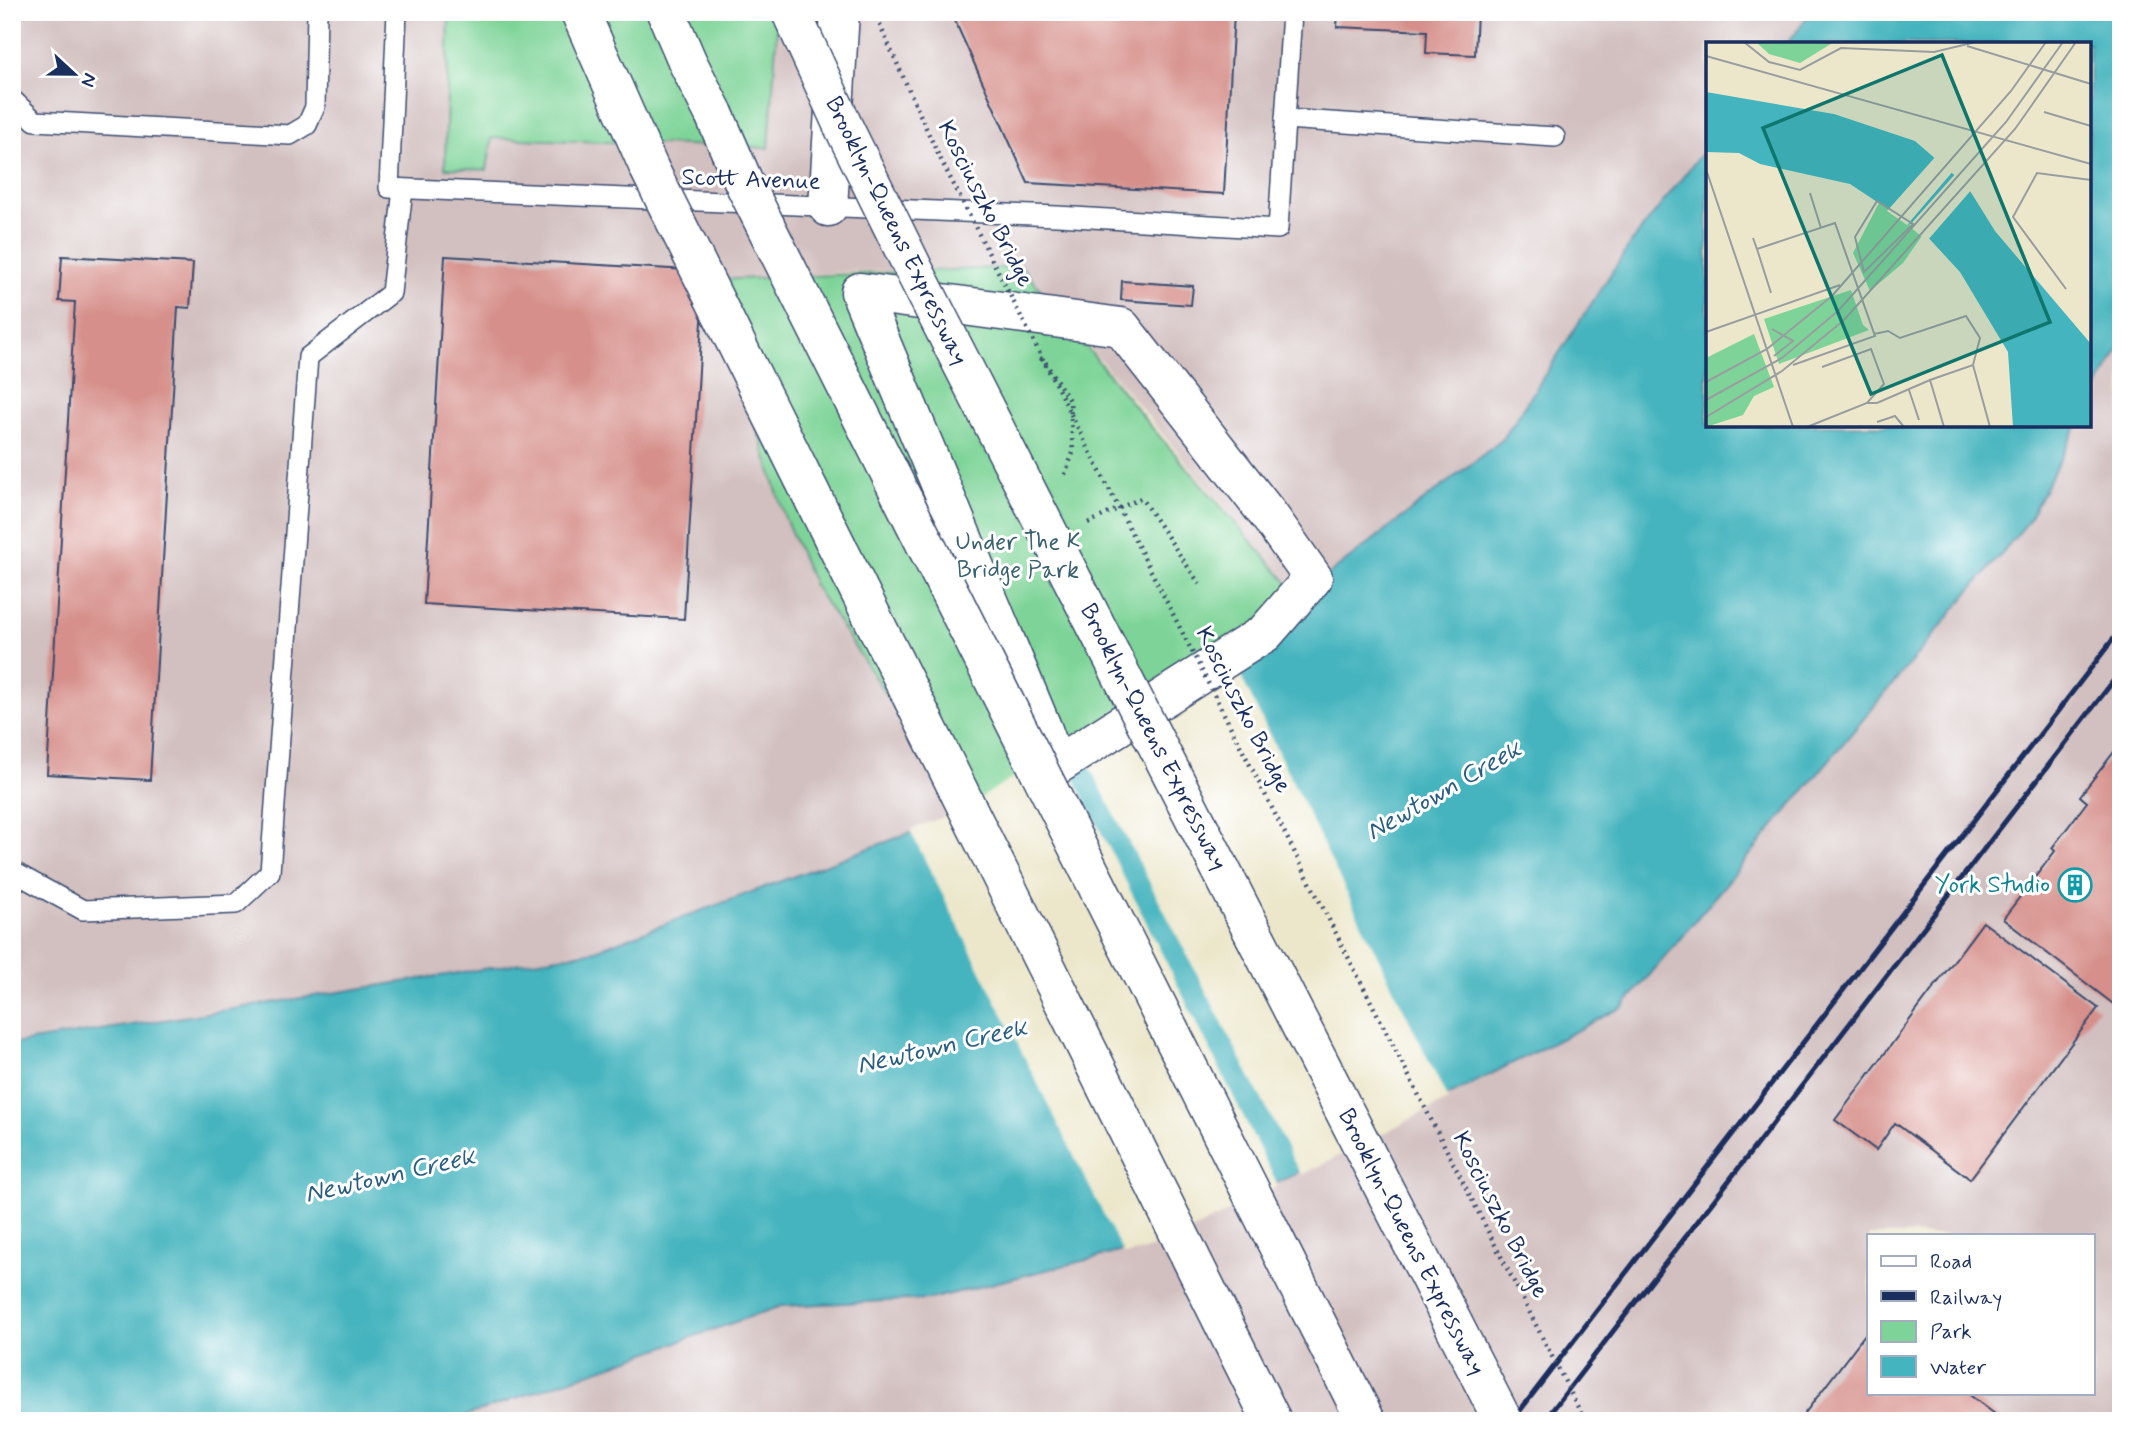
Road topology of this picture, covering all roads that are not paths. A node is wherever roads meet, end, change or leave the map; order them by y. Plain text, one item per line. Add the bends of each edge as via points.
1 (317, 12) edge
2 (397, 12) edge
3 (580, 12) edge
4 (666, 12) edge
5 (791, 12) edge
6 (839, 12) edge
7 (1292, 12) edge
8 (12, 99) edge
9 (1285, 119) junction
10 (1555, 137) dead end
11 (396, 188) junction
12 (828, 207) junction
13 (1313, 578) joint
14 (12, 871) edge
15 (1272, 1421) edge
16 (1366, 1421) edge
17 (1503, 1421) edge

1 - 8 lane via 315,107 307,125 290,135 35,121
2 - 11 lane
3 - 15 main road, bridge via 649,168
4 - 16 main road, bridge via 746,186
5 - 17 main road, Brooklyn-Queens Expressway, bridge via 909,261
6 - 12 main road
7 - 9 lane
9 - 10 lane
9 - 12 lane, Scott Avenue via 1278,229
11 - 12 lane, Scott Avenue
11 - 14 lane via 391,293 308,356 270,872 236,904 83,910
13 - 13 main road via 1265,633 1056,766 860,292 1121,327

